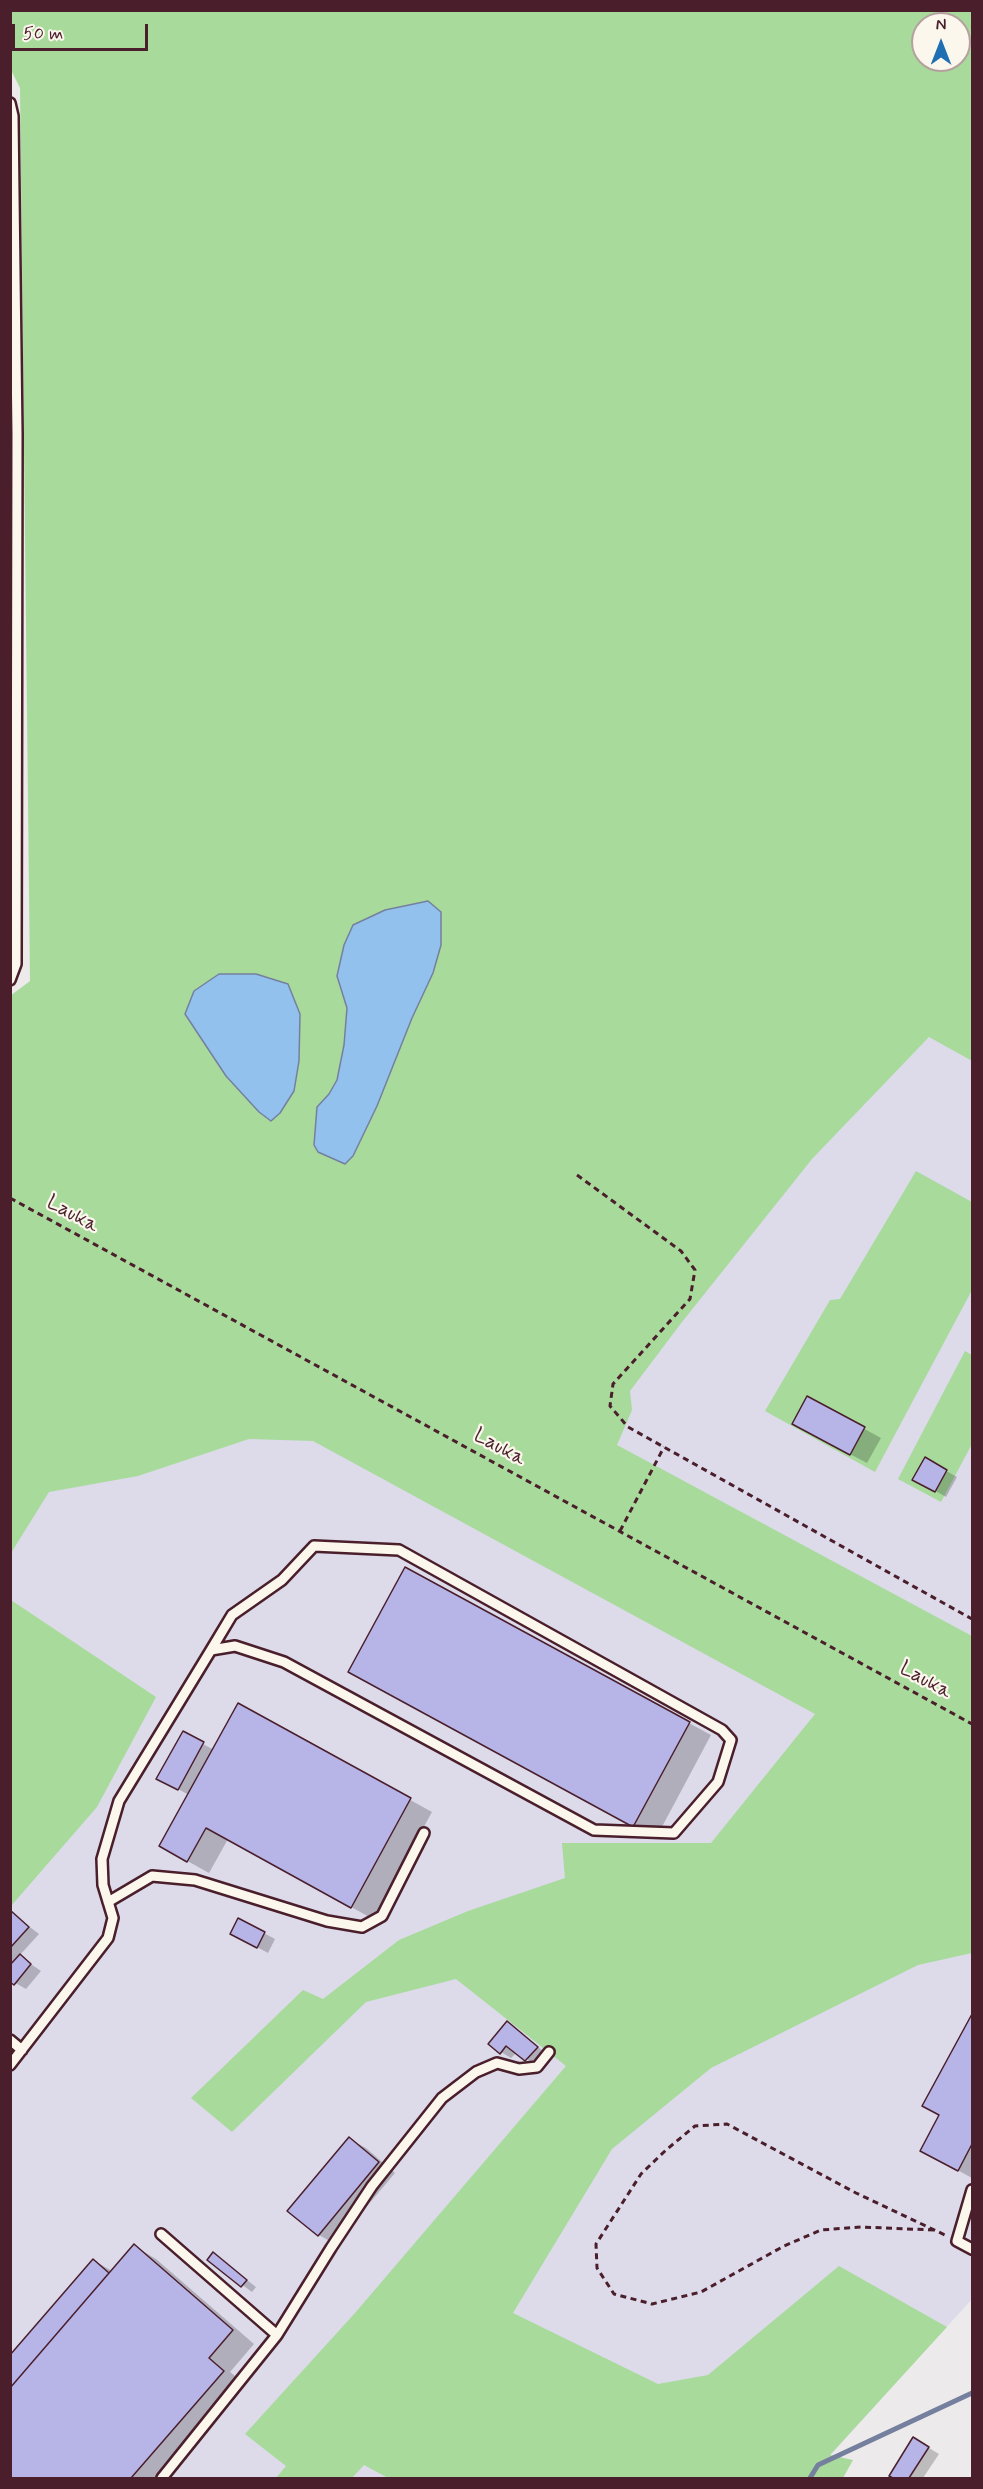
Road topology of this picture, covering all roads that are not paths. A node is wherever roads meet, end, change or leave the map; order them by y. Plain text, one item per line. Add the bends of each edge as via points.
1 (10, 103) edge
2 (10, 980) edge
3 (211, 1650) junction
4 (424, 1833) dead end
5 (108, 1902) junction
6 (10, 2040) edge
7 (22, 2050) junction
8 (549, 2052) dead end
9 (10, 2065) edge
10 (972, 2190) edge
11 (161, 2234) dead end
12 (972, 2249) edge
13 (277, 2335) junction
14 (162, 2478) edge

1 - 2 lane via 17,481 16,964
3 - 3 lane via 232,1615 282,1580 314,1546 399,1551 722,1730 731,1740 718,1782 674,1833 594,1830 284,1662 235,1646
3 - 5 lane via 119,1802 102,1859
4 - 5 lane via 382,1916 362,1927 327,1921 195,1880 152,1876
5 - 7 lane via 113,1918 108,1938
6 - 7 lane
7 - 9 lane
8 - 13 lane via 537,2067 519,2069 497,2063 476,2072 442,2098 372,2187
10 - 12 lane via 957,2241
11 - 13 lane
13 - 14 lane

